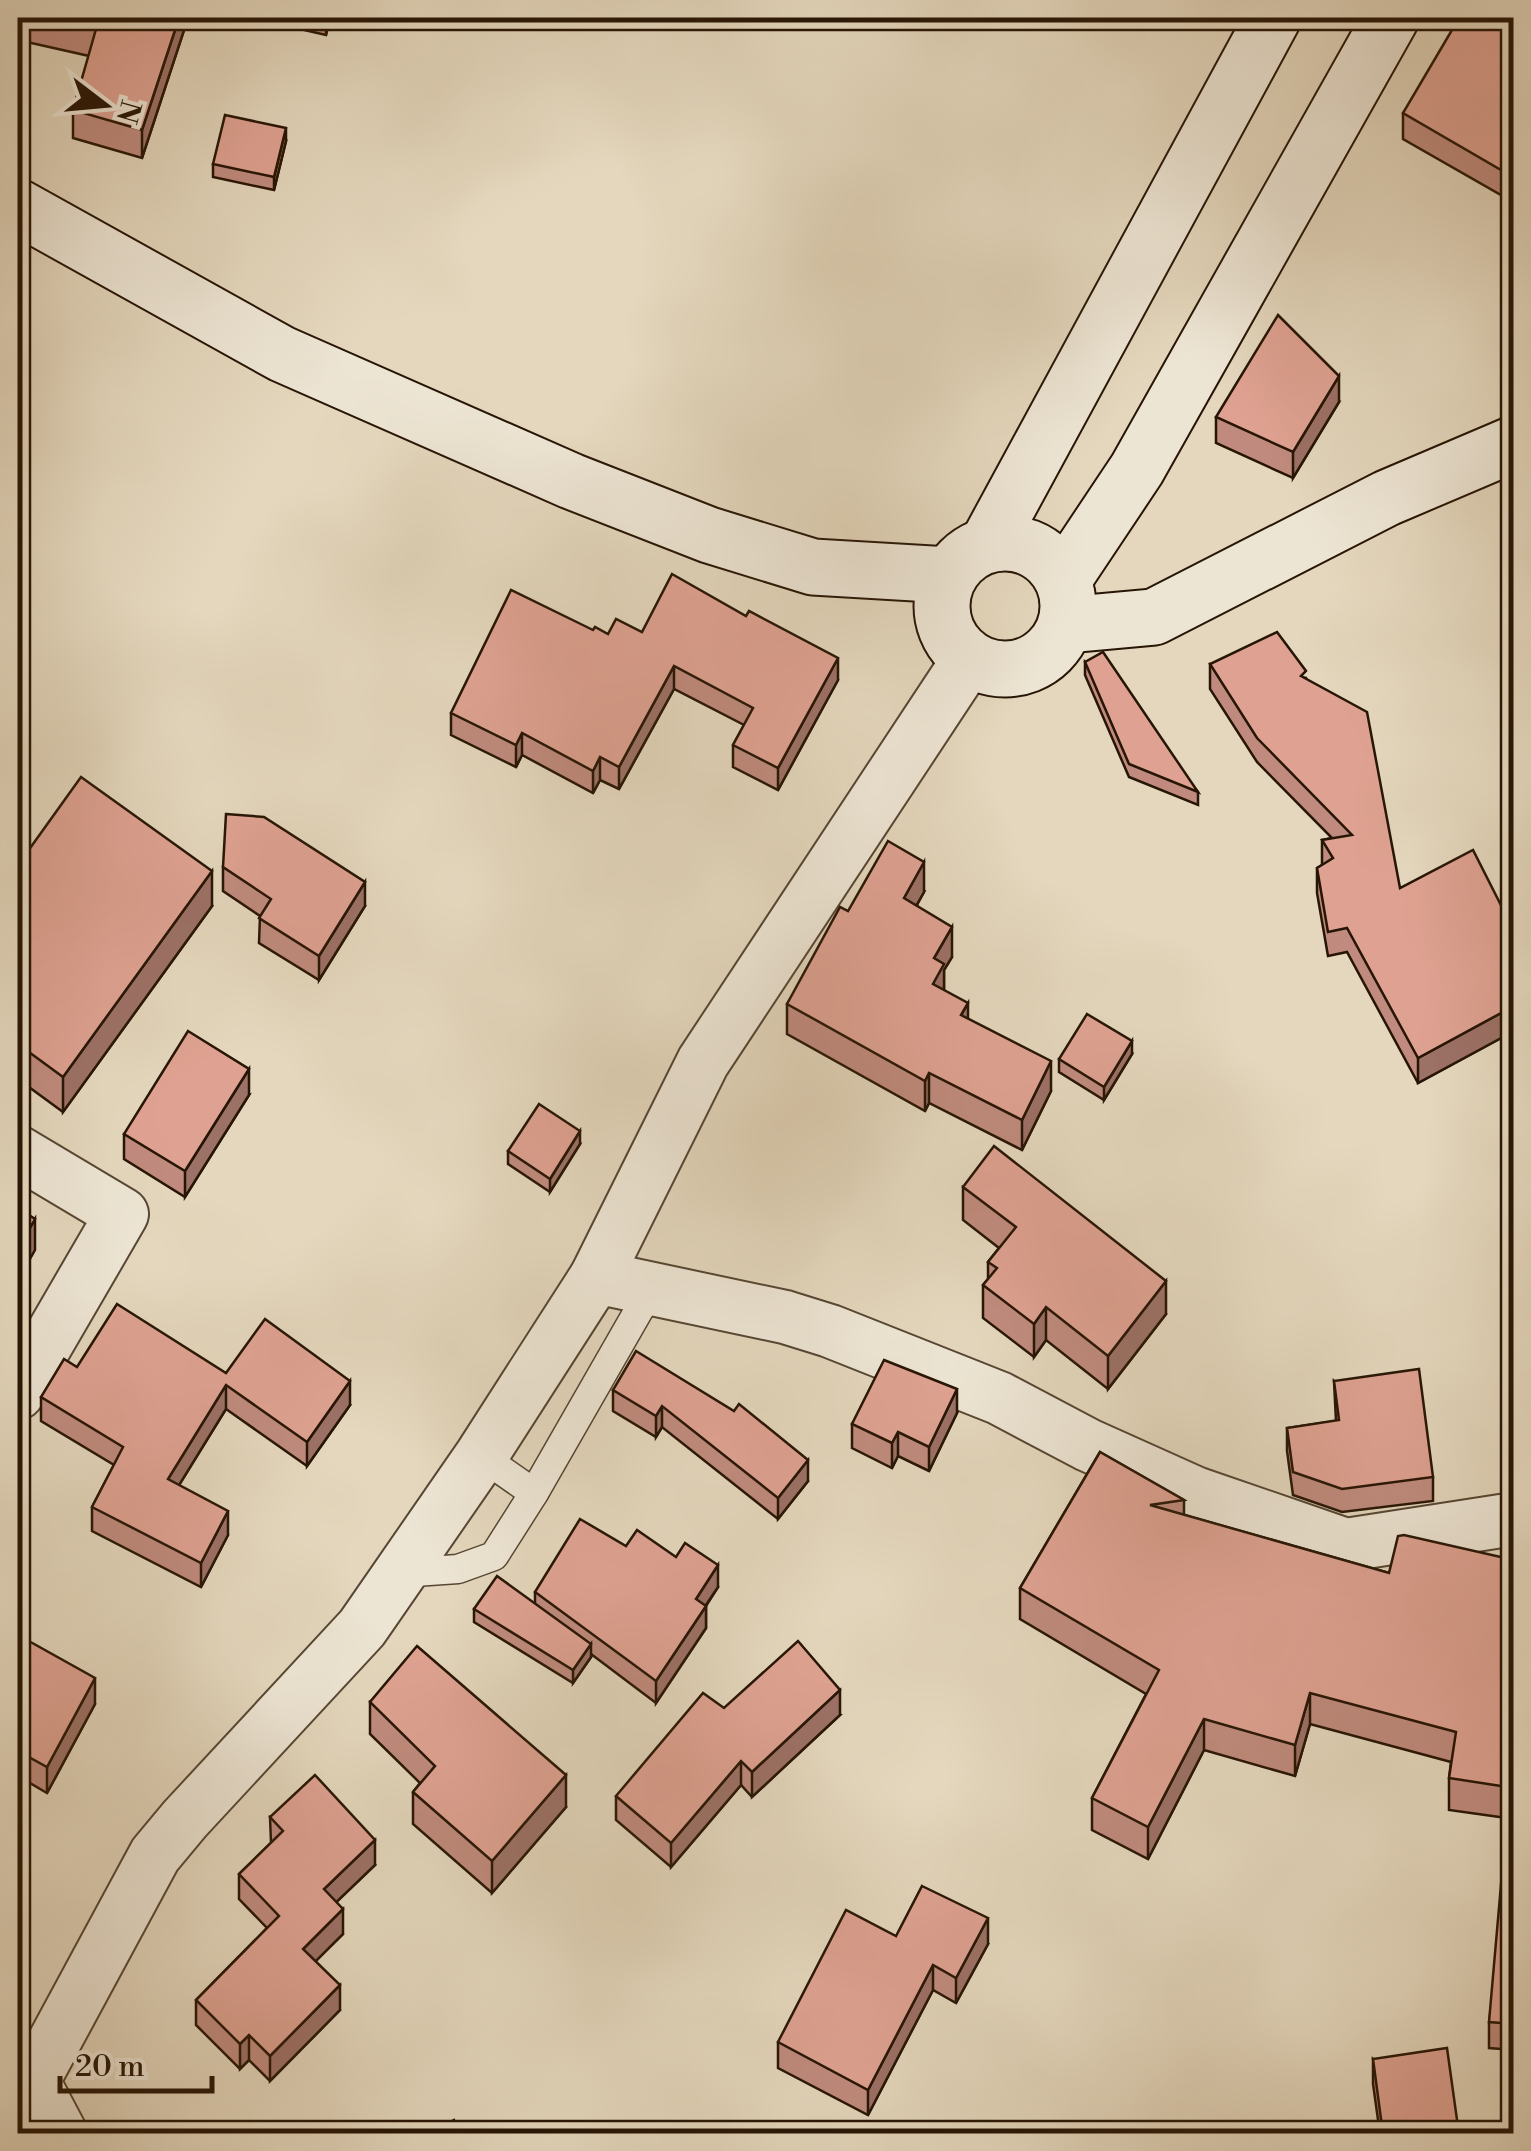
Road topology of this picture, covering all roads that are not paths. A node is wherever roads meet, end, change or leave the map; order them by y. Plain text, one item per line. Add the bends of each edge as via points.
1 (1272, 18) edge
2 (1391, 18) edge
3 (18, 207) edge
4 (1514, 444) edge
5 (968, 560) junction
6 (1064, 603) junction
7 (969, 660) junction
8 (18, 1152) edge
9 (596, 1276) junction
10 (650, 1289) junction
11 (18, 1393) edge
12 (481, 1456) junction
13 (534, 1493) junction
14 (1514, 1519) edge
15 (400, 1573) junction
16 (25, 2094) edge
17 (60, 2134) edge

1 - 5 street
2 - 6 street
3 - 5 street via 282,354 709,536 813,567
4 - 6 street via 1387,498 1154,617
5 - 6 street via 1009,542 1032,548 1050,560
5 - 7 street via 942,598 943,621
6 - 7 street via 1054,646 1036,661 1014,670
7 - 9 street via 703,1062
8 - 11 street via 122,1214
9 - 10 street
9 - 12 street
10 - 13 lane
10 - 14 street via 830,1331 999,1398 1195,1494 1346,1544
12 - 13 lane
12 - 15 street
13 - 15 lane via 494,1556 458,1569
15 - 16 street via 362,1628 155,1856
16 - 17 street

